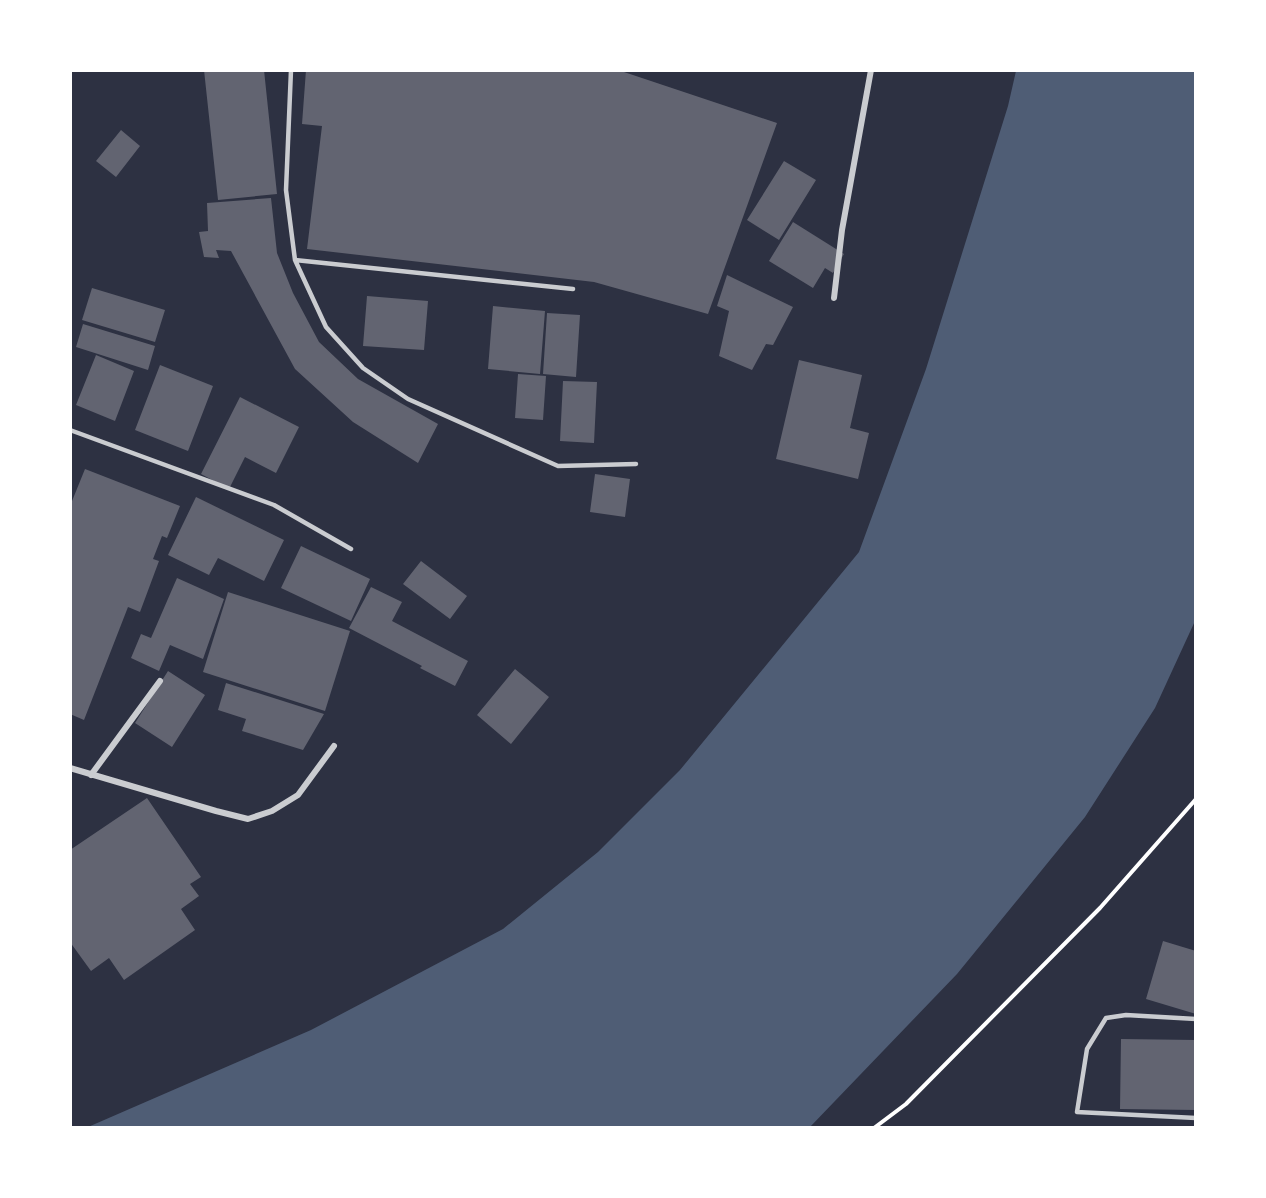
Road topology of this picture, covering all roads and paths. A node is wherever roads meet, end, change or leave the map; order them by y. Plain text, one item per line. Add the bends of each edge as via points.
1 (291, 70) edge
2 (871, 70) edge
3 (296, 260) junction
4 (573, 289) dead end
5 (834, 298) dead end
6 (70, 430) edge
7 (636, 464) dead end
8 (351, 549) dead end
9 (160, 681) dead end
10 (333, 746) dead end
11 (70, 768) edge
12 (91, 775) junction
13 (1196, 799) edge
14 (1196, 1018) edge
15 (1196, 1118) edge
16 (874, 1128) edge

1 - 3 lane via 286,190
2 - 5 street
3 - 4 lane
3 - 7 lane via 326,327 363,368 408,399 558,466
6 - 8 lane via 274,505
9 - 12 street
10 - 12 street via 298,795 272,811 248,819
11 - 12 street
13 - 16 path via 1100,908 906,1104
14 - 15 lane via 1106,1018 1088,1048 1077,1112

